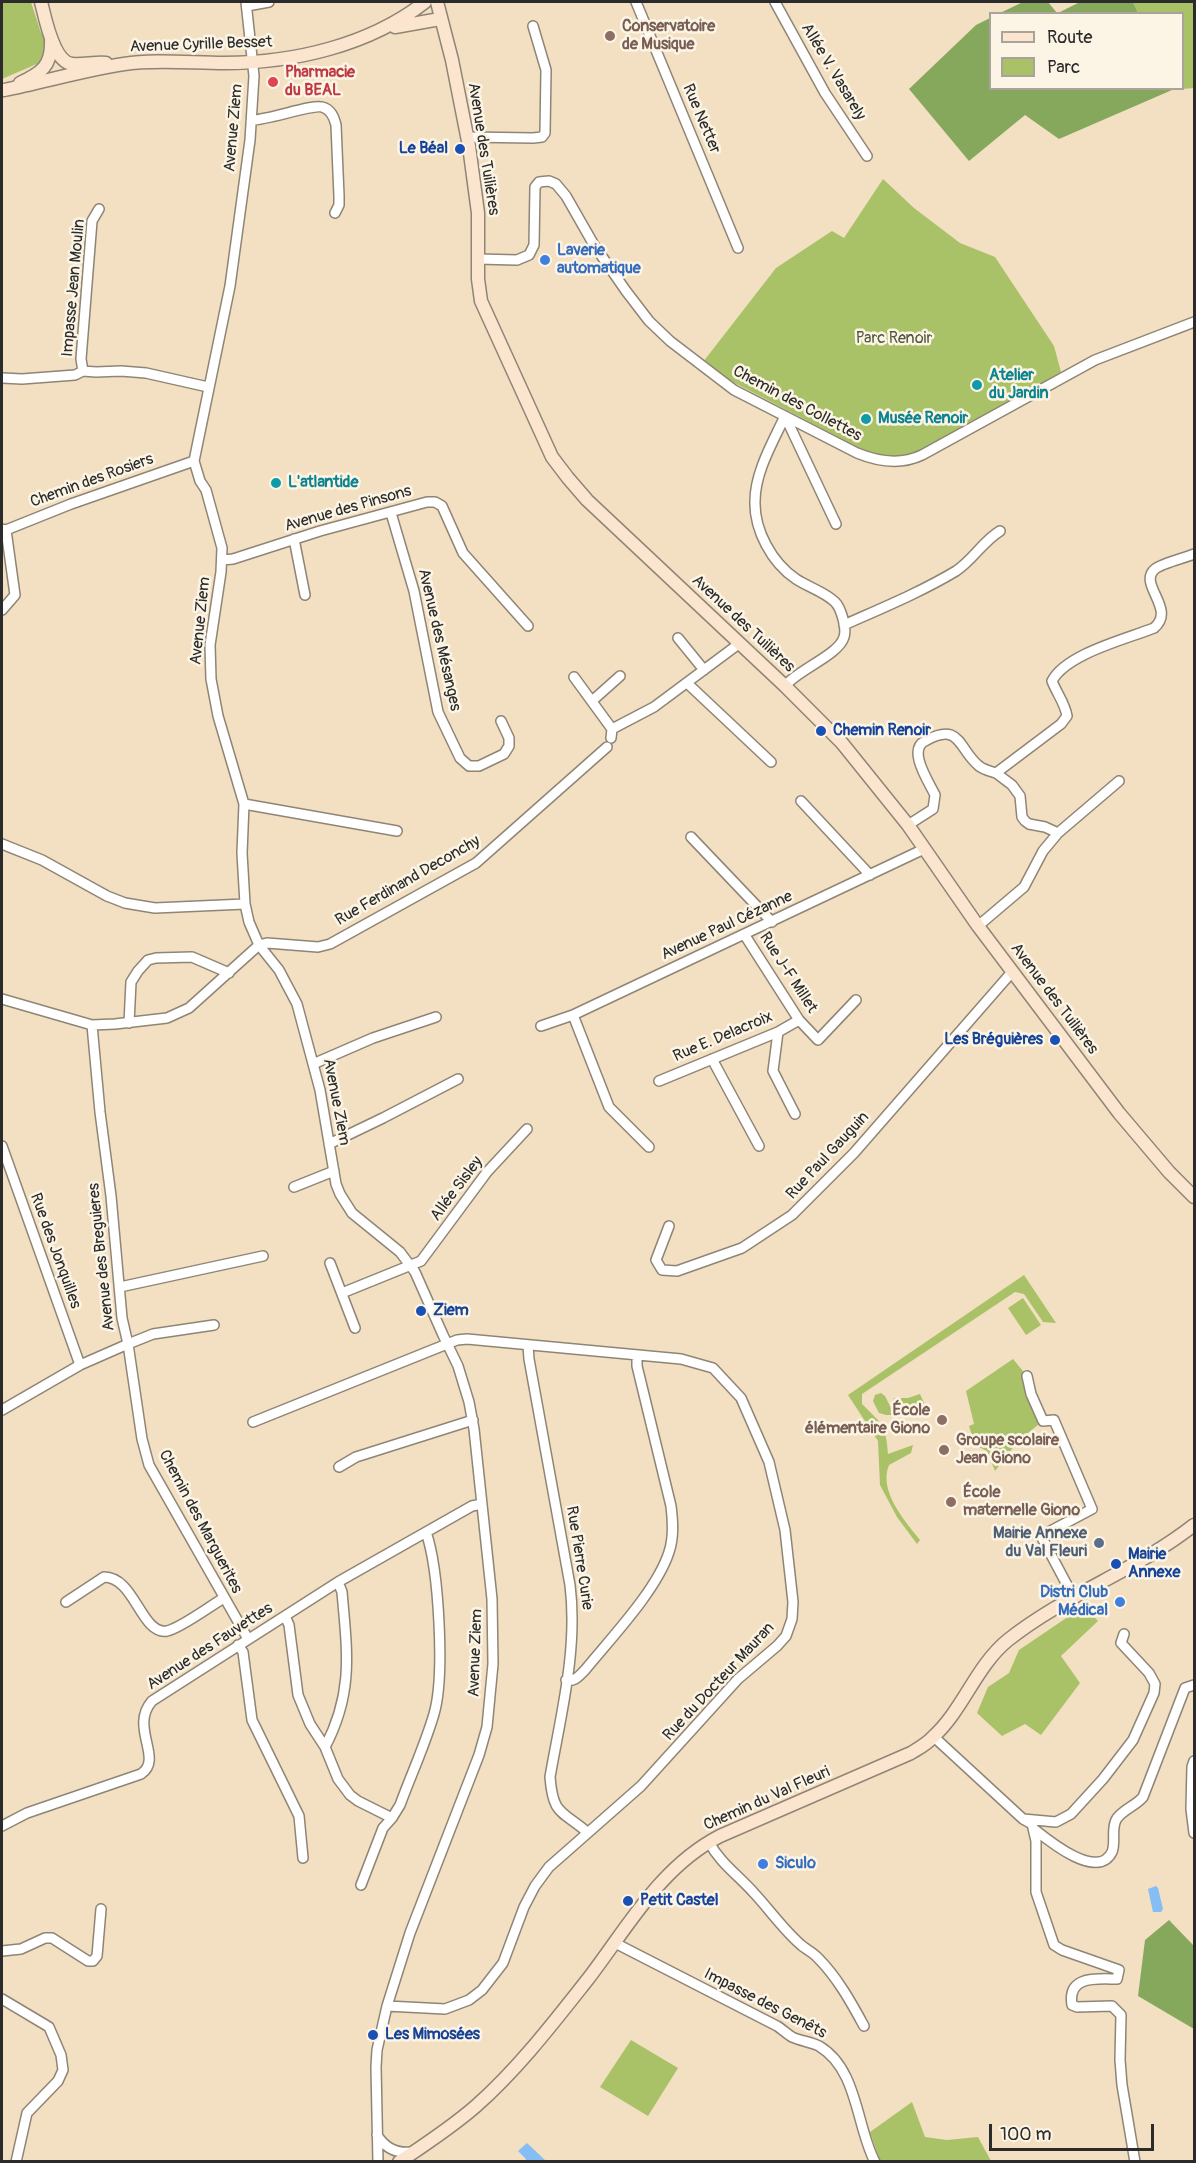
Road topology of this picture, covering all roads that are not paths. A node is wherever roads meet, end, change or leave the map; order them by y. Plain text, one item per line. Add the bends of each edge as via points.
1 (41, 2) edge
2 (269, 2) edge
3 (424, 2) edge
4 (437, 2) edge
5 (636, 2) edge
6 (775, 2) edge
7 (247, 4) edge
8 (440, 19) junction
9 (533, 26) dead end
10 (382, 30) junction
11 (51, 39) junction
12 (253, 62) junction
13 (125, 63) junction
14 (3, 91) edge
15 (252, 120) junction
16 (467, 137) junction
17 (867, 156) dead end
18 (99, 209) dead end
19 (335, 213) dead end
20 (738, 248) dead end
21 (478, 259) junction
22 (1194, 322) edge
23 (83, 371) junction
24 (2, 378) edge
25 (208, 387) junction
26 (785, 416) junction
27 (194, 461) junction
28 (391, 513) junction
29 (836, 525) dead end
30 (4, 530) edge
31 (1000, 531) dead end
32 (294, 539) junction
33 (1194, 554) edge
34 (222, 560) junction
35 (305, 595) dead end
36 (2, 610) edge
37 (844, 625) junction
38 (528, 626) dead end
39 (678, 638) dead end
40 (740, 644) junction
41 (704, 670) junction
42 (620, 676) dead end
43 (574, 677) dead end
44 (687, 683) junction
45 (785, 686) junction
46 (592, 700) junction
47 (501, 721) dead end
48 (610, 738) junction
49 (771, 762) dead end
50 (996, 773) junction
51 (1119, 781) dead end
52 (801, 801) dead end
53 (244, 804) junction
54 (908, 825) junction
55 (398, 831) dead end
56 (1058, 833) junction
57 (691, 837) dead end
58 (2, 844) edge
59 (924, 849) junction
60 (870, 875) junction
61 (245, 904) junction
62 (771, 922) junction
63 (978, 926) junction
64 (744, 934) junction
65 (259, 945) junction
66 (1012, 972) junction
67 (229, 973) junction
68 (2, 999) edge
69 (856, 1000) dead end
70 (573, 1016) junction
71 (436, 1017) dead end
72 (799, 1020) junction
73 (129, 1023) junction
74 (92, 1025) junction
75 (541, 1026) dead end
76 (778, 1032) junction
77 (712, 1059) junction
78 (314, 1064) junction
79 (458, 1079) dead end
80 (659, 1081) dead end
81 (795, 1114) dead end
82 (527, 1129) dead end
83 (329, 1144) junction
84 (2, 1146) edge
85 (759, 1146) dead end
86 (649, 1147) dead end
87 (334, 1171) junction
88 (294, 1186) dead end
89 (1194, 1197) edge
90 (669, 1226) dead end
91 (263, 1256) dead end
92 (330, 1263) dead end
93 (411, 1266) junction
94 (120, 1287) junction
95 (342, 1293) junction
96 (214, 1325) dead end
97 (355, 1328) dead end
98 (128, 1344) junction
99 (447, 1344) junction
100 (528, 1345) junction
101 (637, 1356) junction
102 (80, 1365) junction
103 (1027, 1376) dead end
104 (2, 1410) edge
105 (473, 1420) junction
106 (253, 1422) dead end
107 (339, 1467) dead end
108 (482, 1504) junction
109 (1194, 1525) edge
110 (426, 1532) junction
111 (338, 1582) junction
112 (224, 1598) junction
113 (1074, 1598) junction
114 (66, 1602) dead end
115 (285, 1616) junction
116 (1124, 1634) dead end
117 (248, 1639) junction
118 (238, 1645) junction
119 (566, 1680) junction
120 (1194, 1685) edge
121 (934, 1737) junction
122 (325, 1747) junction
123 (1194, 1761) edge
124 (392, 1818) junction
125 (1023, 1819) junction
126 (2, 1826) edge
127 (1034, 1829) junction
128 (587, 1832) junction
129 (1194, 1833) edge
130 (709, 1842) junction
131 (303, 1858) dead end
132 (361, 1885) dead end
133 (101, 1909) dead end
134 (615, 1944) junction
135 (2, 1951) edge
136 (2, 1999) edge
137 (387, 2006) junction
138 (864, 2026) dead end
139 (377, 2135) junction
140 (414, 2152) junction
141 (16, 2162) edge
142 (378, 2162) edge
143 (399, 2162) edge
144 (875, 2162) edge
145 (1135, 2162) edge

1 - 11 street
2 - 7 street
3 - 10 street, Avenue Cyrille Besset
4 - 8 street, Avenue des Tuilières
5 - 20 street, Rue Netter
6 - 17 street, Allée V. Vasarely via 825,93
7 - 12 street, Avenue Ziem
8 - 10 street
8 - 16 street, Avenue des Tuilières
9 - 16 street via 546,70 545,133 533,138
10 - 12 street, Avenue Cyrille Besset via 323,50
11 - 13 street via 62,59 71,64
11 - 14 street, Avenue Cyrille Besset via 52,52 43,69
12 - 13 street, Avenue Cyrille Besset
12 - 15 street, Avenue Ziem
13 - 14 street, Avenue Cyrille Besset
15 - 19 street via 318,106 329,110 336,124 339,205
15 - 25 street, Avenue Ziem via 230,286
16 - 21 street, Avenue des Tuilières via 478,213
18 - 23 street, Impasse Jean Moulin via 92,221
21 - 26 street, Chemin des Collettes via 517,260 529,255 534,244 535,187 544,181 556,184 626,291 663,334 734,390
21 - 40 street, Avenue des Tuilières via 485,310 552,457 587,500
22 - 26 street, Chemin des Collettes via 1095,360 912,459 868,458
23 - 24 street via 75,375
23 - 25 street via 146,374
25 - 27 street, Avenue Ziem
26 - 29 street
26 - 37 street via 757,482 756,521 778,562 794,578 837,603
27 - 30 street, Chemin des Rosiers
27 - 34 street, Avenue Ziem via 220,537
28 - 32 street, Avenue des Pinsons
28 - 38 street, Avenue des Pinsons via 427,502 442,507 463,553
28 - 47 street, Avenue des Mésanges via 414,591 438,712 460,758 469,766 479,766 504,754 509,738
30 - 36 street via 15,595
31 - 37 street via 958,570
32 - 34 street, Avenue des Pinsons
32 - 35 street
33 - 50 street via 1155,568 1151,575 1163,615 1161,622 1080,657 1056,673 1052,681 1066,706 1067,716
34 - 53 street, Avenue Ziem via 210,645 211,679
37 - 45 street via 844,638 837,647
39 - 41 street
40 - 41 street, Rue Ferdinand Deconchy
40 - 45 street, Avenue des Tuilières
41 - 44 street, Rue Ferdinand Deconchy
42 - 46 street
43 - 46 street
44 - 48 street, Rue Ferdinand Deconchy
44 - 49 street
45 - 54 street, Avenue des Tuilières via 842,743
46 - 48 street
48 - 65 street, Rue Ferdinand Deconchy via 476,863 330,944
50 - 54 street via 980,767 962,743 949,734 922,742 918,755 935,802 933,809
50 - 56 street via 1020,796 1025,821
51 - 56 street
52 - 60 street
53 - 55 street
53 - 61 street, Avenue Ziem
54 - 59 street, Avenue des Tuilières
56 - 63 street via 1043,851 1024,887
57 - 62 street
58 - 61 street via 125,903 155,908
59 - 60 street, Avenue Paul Cézanne
59 - 63 street, Avenue des Tuilières
60 - 62 street, Avenue Paul Cézanne
61 - 65 street, Avenue Ziem
62 - 64 street, Avenue Paul Cézanne
63 - 66 street, Avenue des Tuilières
64 - 70 street, Avenue Paul Cézanne
64 - 72 street, Rue J-F Millet
65 - 67 street
65 - 78 street, Avenue Ziem via 279,970 297,1004
66 - 89 street, Avenue des Tuilières via 1119,1113
66 - 90 street, Rue Paul Gauguin via 854,1153 792,1215 742,1248 677,1271 662,1270 656,1260
67 - 73 street via 181,1013
67 - 73 street via 192,957 148,960 132,982
68 - 74 street
69 - 72 street, Rue J-F Millet via 818,1040
70 - 75 street, Avenue Paul Cézanne
70 - 86 street via 609,1107
71 - 78 street via 373,1038
72 - 76 street, Rue E. Delacroix
73 - 74 street
74 - 94 street, Avenue des Breguieres
76 - 77 street, Rue E. Delacroix
76 - 81 street via 773,1071
77 - 80 street, Rue E. Delacroix
77 - 85 street
78 - 83 street, Avenue Ziem
79 - 83 street
82 - 93 street, Allée Sisley via 487,1172 421,1261
83 - 87 street, Avenue Ziem
84 - 102 street, Rue des Jonquilles
87 - 88 street, Avenue Ziem
87 - 93 street, Avenue Ziem via 348,1208
91 - 94 street
92 - 95 street
93 - 95 street
93 - 99 street, Avenue Ziem
94 - 98 street, Avenue des Breguieres
95 - 97 street
96 - 98 street via 153,1334
98 - 102 street, Avenue des Breguieres
98 - 112 street, Chemin des Marguerites via 149,1465
99 - 100 street, Rue du Docteur Mauran via 467,1339
99 - 105 street, Avenue Ziem via 464,1381
99 - 106 street, Rue du Docteur Mauran
100 - 101 street, Rue du Docteur Mauran
100 - 119 street, Rue Pierre Curie via 573,1605 572,1650
101 - 119 street via 671,1506 672,1540 652,1586 578,1678
101 - 128 street, Rue du Docteur Mauran via 681,1359 713,1368 741,1398 770,1462 785,1530 792,1619 786,1636 777,1646 738,1678 641,1786
102 - 104 street, Avenue des Breguieres
103 - 113 street via 1042,1422 1054,1420 1092,1509 1041,1536
105 - 107 street via 356,1456
105 - 108 street, Avenue Ziem
108 - 110 street, Avenue des Fauvettes
108 - 137 street, Avenue Ziem via 493,1620 487,1727
109 - 113 street, Chemin du Val Fleuri via 1151,1555
110 - 111 street, Avenue des Fauvettes
110 - 124 street via 437,1605 436,1701 434,1715
111 - 115 street, Avenue des Fauvettes
111 - 122 street via 343,1603 346,1686 342,1707
112 - 114 street via 162,1631 152,1626 122,1583 111,1577 104,1577
112 - 117 street, Chemin des Marguerites
113 - 121 street, Chemin du Val Fleuri via 999,1649
115 - 117 street, Avenue des Fauvettes
115 - 122 street via 290,1625 298,1695
116 - 125 street via 1121,1643 1155,1684 1133,1740 1071,1814 1056,1822
117 - 118 street, Avenue des Fauvettes
118 - 126 street, Avenue des Fauvettes via 149,1705 143,1726 150,1757 146,1771 27,1813
118 - 131 street via 243,1652 252,1720 299,1816
119 - 128 street, Rue Pierre Curie via 551,1792 559,1812
120 - 127 street via 1185,1688 1143,1797 1116,1821 1109,1857 1100,1863 1085,1863
121 - 125 street
121 - 130 street, Chemin du Val Fleuri via 892,1763
122 - 124 street via 338,1779 350,1795
123 - 129 street
124 - 132 street via 383,1828
125 - 127 street
127 - 145 street via 1036,1892 1053,1945 1119,1970 1117,1979 1081,1982 1071,1997 1072,2005 1077,2007 1112,2006 1121,2015 1120,2060
128 - 137 street, Rue du Docteur Mauran via 549,1867 536,1886 502,1963 482,1990 445,2009
130 - 134 street, Chemin du Val Fleuri via 660,1882
130 - 138 street via 729,1869 801,1945 816,1955
133 - 135 street via 97,1956 93,1961 52,1938
134 - 140 street, Chemin du Val Fleuri via 509,2072 477,2105
134 - 144 street, Impasse des Genêts via 790,2036 819,2046 843,2072
136 - 141 street via 49,2026 63,2070 58,2081 30,2107
137 - 139 street, Avenue Ziem via 378,2050
139 - 140 street via 382,2144 397,2152
139 - 142 street, Avenue Ziem
140 - 143 street, Chemin du Val Fleuri

